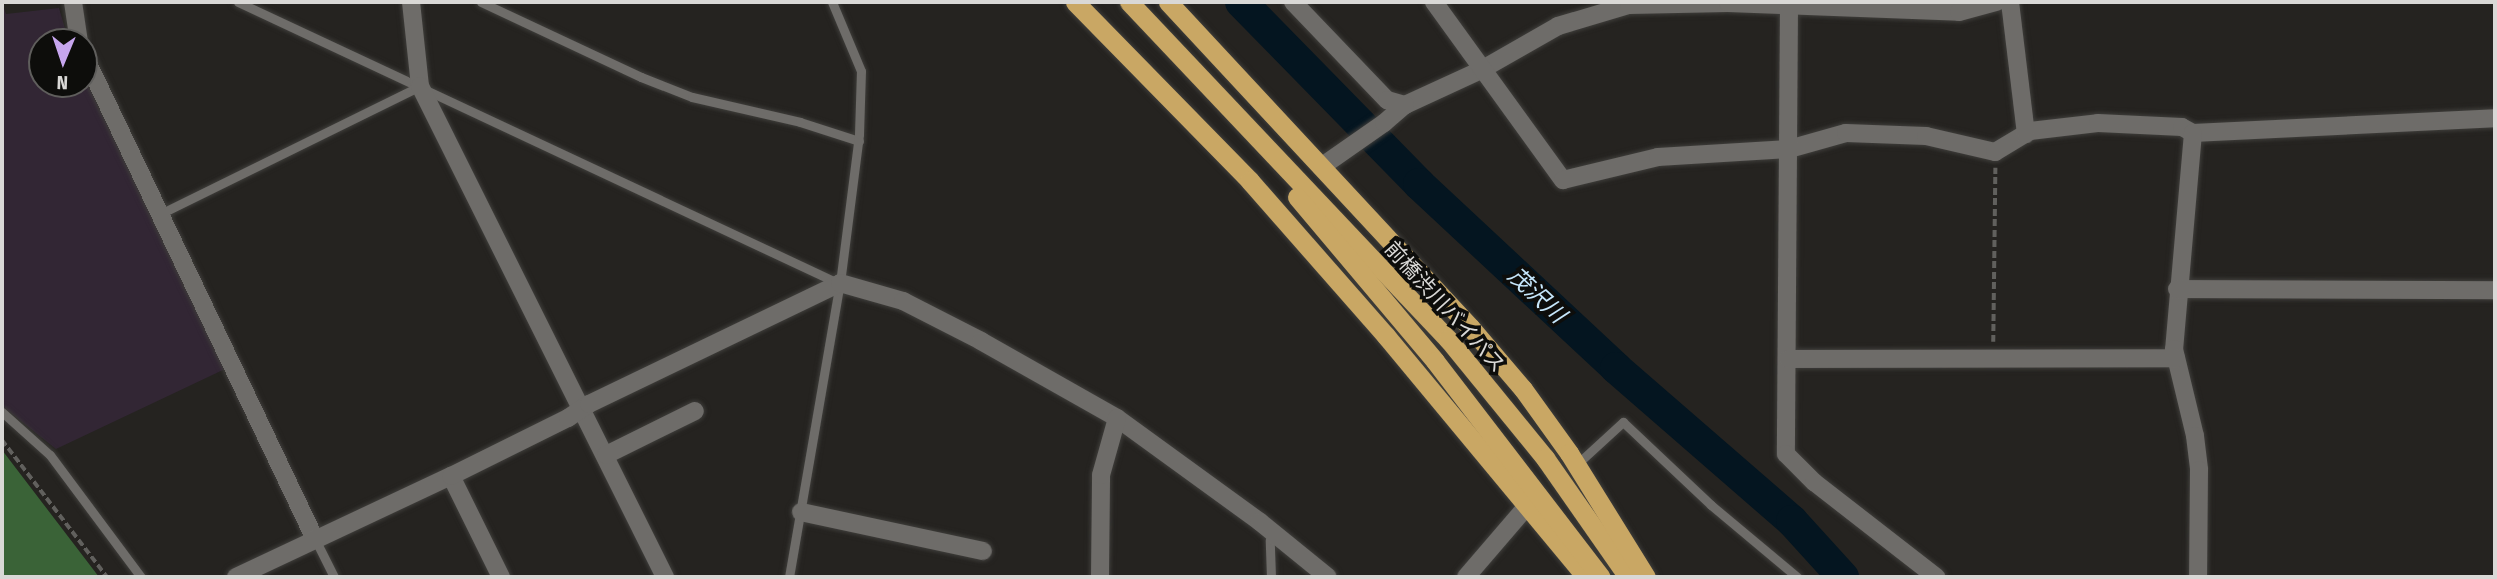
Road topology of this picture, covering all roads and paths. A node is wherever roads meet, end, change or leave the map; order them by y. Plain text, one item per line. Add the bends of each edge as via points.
1 (73, 2) edge
2 (238, 2) edge
3 (411, 2) edge
4 (481, 2) edge
5 (832, 2) edge
6 (1074, 2) edge
7 (1129, 2) edge
8 (1168, 2) edge
9 (1293, 2) edge
10 (1434, 2) edge
11 (1997, 2) edge
12 (2010, 2) edge
13 (1789, 4) junction
14 (77, 28) edge
15 (1481, 70) junction
16 (98, 85) edge
17 (1206, 85) junction
18 (420, 86) junction
19 (1405, 105) junction
20 (2495, 118) edge
21 (2193, 132) junction
22 (2025, 134) junction
23 (859, 141) junction
24 (1789, 149) junction
25 (1995, 152) junction
26 (1321, 167) junction
27 (158, 215) junction
28 (840, 283) junction
29 (2178, 289) junction
30 (2495, 290) edge
31 (1993, 358) junction
32 (2176, 358) junction
33 (1788, 359) junction
34 (581, 409) junction
35 (695, 411) dead end
36 (2, 412) edge
37 (1117, 418) junction
38 (2, 440) edge
39 (606, 455) junction
40 (1576, 465) junction
41 (451, 476) junction
42 (1528, 505) junction
43 (800, 512) junction
44 (1274, 533) junction
45 (315, 539) junction
46 (983, 551) dead end
47 (107, 577) edge
48 (141, 577) edge
49 (236, 577) edge
50 (334, 577) edge
51 (501, 577) edge
52 (665, 577) edge
53 (789, 577) edge
54 (1100, 577) edge
55 (1271, 577) edge
56 (1328, 577) edge
57 (1466, 577) edge
58 (1586, 577) edge
59 (1601, 577) edge
60 (1628, 577) edge
61 (1646, 577) edge
62 (1797, 577) edge
63 (1936, 577) edge
64 (2198, 577) edge

1 - 14 street
2 - 18 lane
3 - 18 street
4 - 23 lane via 692,97
5 - 23 lane via 861,71
6 - 42 highway via 1250,181
7 - 17 highway, 前橋渋川バイパス
8 - 26 highway
9 - 19 street via 1387,100
10 - 15 street
11 - 13 street via 1959,12
12 - 22 street
13 - 15 street via 1629,5 1558,26
13 - 24 street
15 - 19 street
15 - 24 street via 1563,180 1658,157
16 - 27 street
17 - 59 highway, 前橋渋川バイパス via 1443,371
17 - 60 highway, 前橋渋川バイパス via 1448,339 1545,458
18 - 27 lane
18 - 28 lane
18 - 34 street
19 - 26 street
20 - 21 street
21 - 22 street via 2182,127 2098,123
21 - 29 street
22 - 25 street
23 - 28 lane
24 - 25 street via 1846,133 1926,136
24 - 33 street
25 - 31 path
26 - 40 highway via 1470,327 1523,389
27 - 45 street
28 - 34 street
28 - 37 street via 903,301
28 - 43 lane
29 - 30 street
29 - 32 street
31 - 32 street
31 - 33 street
32 - 64 street via 2199,470
33 - 63 street via 1786,454 1814,482
34 - 39 street
34 - 41 street
35 - 39 street
36 - 48 lane via 50,455
37 - 44 street
37 - 54 street via 1101,475
38 - 47 path
39 - 52 street
40 - 61 highway
40 - 62 lane via 1623,422
41 - 45 street
41 - 51 street
42 - 57 street
42 - 58 highway
43 - 46 street
43 - 53 lane
44 - 55 lane via 1270,540
44 - 56 street
45 - 49 street
45 - 50 lane

